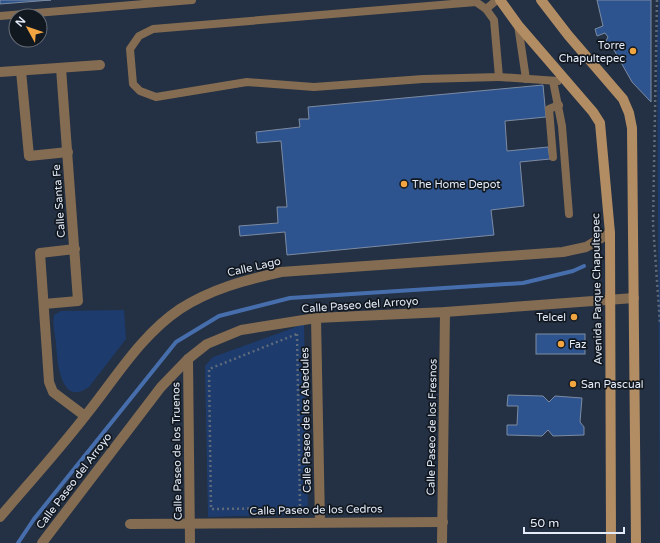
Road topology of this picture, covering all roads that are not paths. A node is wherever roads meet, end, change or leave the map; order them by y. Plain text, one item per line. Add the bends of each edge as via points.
1 (192, 0) edge
2 (498, 0) edge
3 (541, 0) edge
4 (486, 8) junction
5 (0, 16) edge
6 (518, 25) junction
7 (100, 66) dead end
8 (61, 68) junction
9 (21, 71) junction
10 (0, 72) edge
11 (498, 77) junction
12 (526, 79) junction
13 (553, 81) junction
14 (566, 82) junction
15 (559, 105) junction
16 (68, 152) junction
17 (553, 157) dead end
18 (569, 214) dead end
19 (610, 233) junction
20 (75, 249) junction
21 (634, 298) junction
22 (609, 300) junction
23 (44, 304) junction
24 (445, 312) junction
25 (316, 318) junction
26 (188, 359) junction
27 (85, 416) junction
28 (0, 517) edge
29 (320, 522) junction
30 (443, 522) junction
31 (130, 524) dead end
32 (190, 524) junction
33 (42, 543) edge
34 (190, 543) edge
35 (442, 543) edge
36 (611, 543) edge
37 (636, 543) edge

1 - 5 lane
2 - 4 lane
2 - 6 main road, Avenida Parque Chapultepec
3 - 21 main road via 623,99 629,113 632,128
4 - 11 lane via 494,20
4 - 11 lane via 476,2 153,29 139,36 130,49 133,84 140,91 156,97 247,82 314,87 423,79
6 - 12 lane
6 - 14 main road, Avenida Parque Chapultepec
7 - 8 street
8 - 9 street
8 - 16 street, Calle Santa Fe
9 - 10 street
9 - 16 street, Calle Santa Fe via 29,156
11 - 12 lane
12 - 13 lane
13 - 14 lane
13 - 15 lane
14 - 19 main road, Avenida Parque Chapultepec via 600,123
15 - 17 lane via 549,109
15 - 18 lane
16 - 20 street, Calle Santa Fe
19 - 22 main road, Avenida Parque Chapultepec
19 - 27 street, Calle Lago via 586,246 564,252 281,272 213,291 180,310 156,328
20 - 23 street, Calle Santa Fe via 78,301
20 - 23 street, Calle Santa Fe via 40,253
21 - 22 street, Calle Paseo del Arroyo
21 - 37 main road
22 - 24 street, Calle Paseo del Arroyo
22 - 36 main road, Avenida Parque Chapultepec
23 - 27 street, Calle Santa Fe via 49,382 53,392
24 - 25 street, Calle Paseo del Arroyo
24 - 30 street, Calle Paseo de los Fresnos
25 - 26 street, Calle Paseo del Arroyo via 241,330 207,344
25 - 29 street, Calle Paseo de los Abedules
26 - 32 street, Calle Paseo de los Truenos
26 - 33 street, Calle Paseo del Arroyo via 161,387
27 - 28 street, Calle Lago
29 - 30 street, Calle Paseo de los Cedros
29 - 32 street, Calle Paseo de los Cedros
30 - 35 street, Calle Paseo de los Fresnos
31 - 32 street, Calle Paseo de los Cedros
32 - 34 street, Calle Paseo de los Truenos

